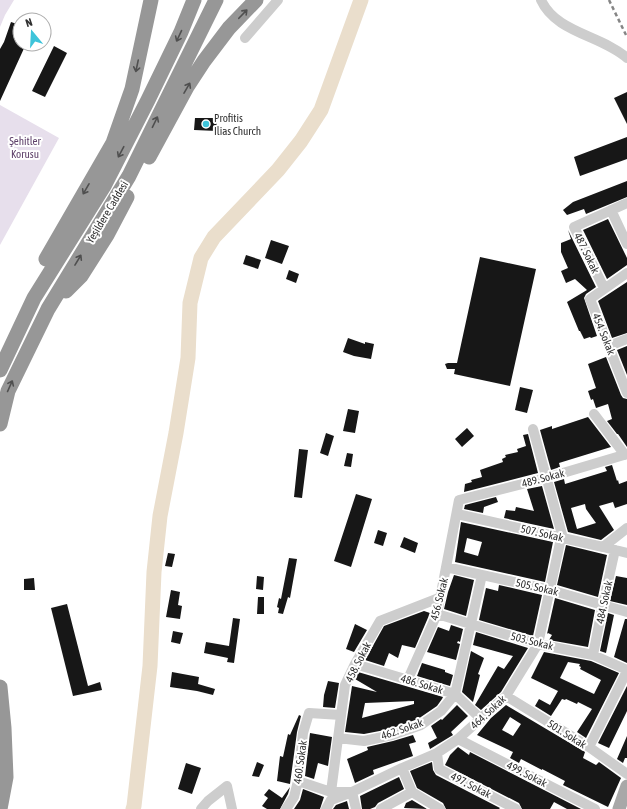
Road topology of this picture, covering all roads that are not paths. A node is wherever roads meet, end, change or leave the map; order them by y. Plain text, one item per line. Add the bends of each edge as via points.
1 (151, 0) edge
2 (194, 0) edge
3 (216, 0) edge
4 (256, 0) edge
5 (278, 0) edge
6 (541, 0) edge
7 (245, 38) dead end
8 (627, 58) edge
9 (627, 203) edge
10 (611, 210) junction
11 (626, 240) edge
12 (627, 273) edge
13 (604, 288) junction
14 (48, 309) junction
15 (627, 339) edge
16 (609, 346) junction
17 (0, 366) edge
18 (0, 370) edge
19 (627, 392) edge
20 (594, 414) dead end
21 (0, 424) edge
22 (533, 429) dead end
23 (626, 455) edge
24 (546, 478) junction
25 (459, 500) joint
26 (457, 514) junction
27 (627, 528) edge
28 (562, 538) junction
29 (603, 547) junction
30 (615, 550) junction
31 (627, 554) edge
32 (446, 567) junction
33 (482, 575) junction
34 (550, 590) junction
35 (439, 598) junction
36 (603, 604) junction
37 (627, 612) edge
38 (437, 614) junction
39 (471, 624) junction
40 (538, 644) junction
41 (593, 655) junction
42 (355, 664) junction
43 (627, 670) edge
44 (408, 679) junction
45 (0, 687) edge
46 (455, 694) junction
47 (506, 696) junction
48 (342, 715) junction
49 (481, 719) junction
50 (338, 738) junction
51 (458, 739) junction
52 (589, 747) junction
53 (437, 753) junction
54 (402, 768) junction
55 (627, 774) edge
56 (298, 782) junction
57 (627, 786) edge
58 (331, 792) junction
59 (352, 792) junction
60 (412, 792) junction
61 (437, 808) edge
62 (0, 809) edge
63 (201, 809) edge
64 (232, 809) edge
65 (286, 809) edge
66 (326, 809) edge
67 (356, 809) edge
68 (381, 809) edge
69 (516, 809) edge
70 (596, 809) edge
71 (619, 809) edge

1 -> 17 highway via 132,89 113,143 36,278
2 -> 18 highway, Yeşildere Caddesi via 181,32 104,186 34,298
14 -> 3 highway, Yeşildere Caddesi via 129,176
14 -> 4 highway via 81,276 107,235 187,87 204,61 229,28
5 - 7 street
6 - 8 street via 553,17 603,42
9 - 10 street, 487. Sokak
10 - 11 street
10 - 13 street, 487. Sokak via 574,227
12 - 13 street
13 - 16 street, 454. Sokak via 590,299
21 -> 14 highway, Yeşildere Caddesi via 8,391
15 - 16 street
16 - 19 street, 454. Sokak
20 - 23 street
22 - 24 street
23 - 24 street, 489. Sokak
24 - 25 street, 489. Sokak
24 - 28 street
25 - 26 street, 456. Sokak
26 - 28 street, 507. Sokak
26 - 32 street, 456. Sokak
27 - 29 street
28 - 29 street, 507. Sokak
28 - 34 street, 464. Sokak
29 - 30 street, 507. Sokak
30 - 31 street, 507. Sokak
30 - 36 street, 484. Sokak
32 - 33 street, 505. Sokak
32 - 35 street, 456. Sokak
33 - 34 street, 505. Sokak
33 - 39 street
34 - 36 street, 505. Sokak
34 - 40 street, 464. Sokak
35 - 38 street, 456. Sokak
35 - 42 street, 458. Sokak via 380,621
36 - 37 street, 505. Sokak
36 - 41 street, 484. Sokak
38 - 39 street, 503. Sokak
38 - 44 street, 456. Sokak
39 - 40 street, 503. Sokak
39 - 46 street
40 - 41 street, 503. Sokak
40 - 47 street, 464. Sokak
41 - 43 street, 503. Sokak
42 - 44 street, 486. Sokak
42 - 48 street, 458. Sokak via 345,685
43 - 52 street
44 - 46 street, 486. Sokak
45 - 62 highway via 6,777
46 - 49 street, 486. Sokak
46 - 50 street, 462. Sokak via 441,711 421,725 364,741
47 - 49 street, 464. Sokak
47 - 52 street, 501. Sokak
48 - 50 street, 458. Sokak
48 - 56 street, 460. Sokak via 309,712 303,734
49 - 51 street, 464. Sokak
50 - 58 street, 458. Sokak
51 - 53 street, 464. Sokak
51 - 70 street, 499. Sokak
52 - 55 street, 501. Sokak
53 - 54 street, 464. Sokak
53 - 69 street, 497. Sokak via 439,769
54 - 59 street, 464. Sokak
54 - 60 street
56 - 58 street
56 - 65 street, 460. Sokak via 294,797
57 - 71 main road
58 - 59 street
59 - 66 street, 464. Sokak via 330,800
59 - 67 street
60 - 61 street
60 - 68 street
63 - 64 street via 227,786

